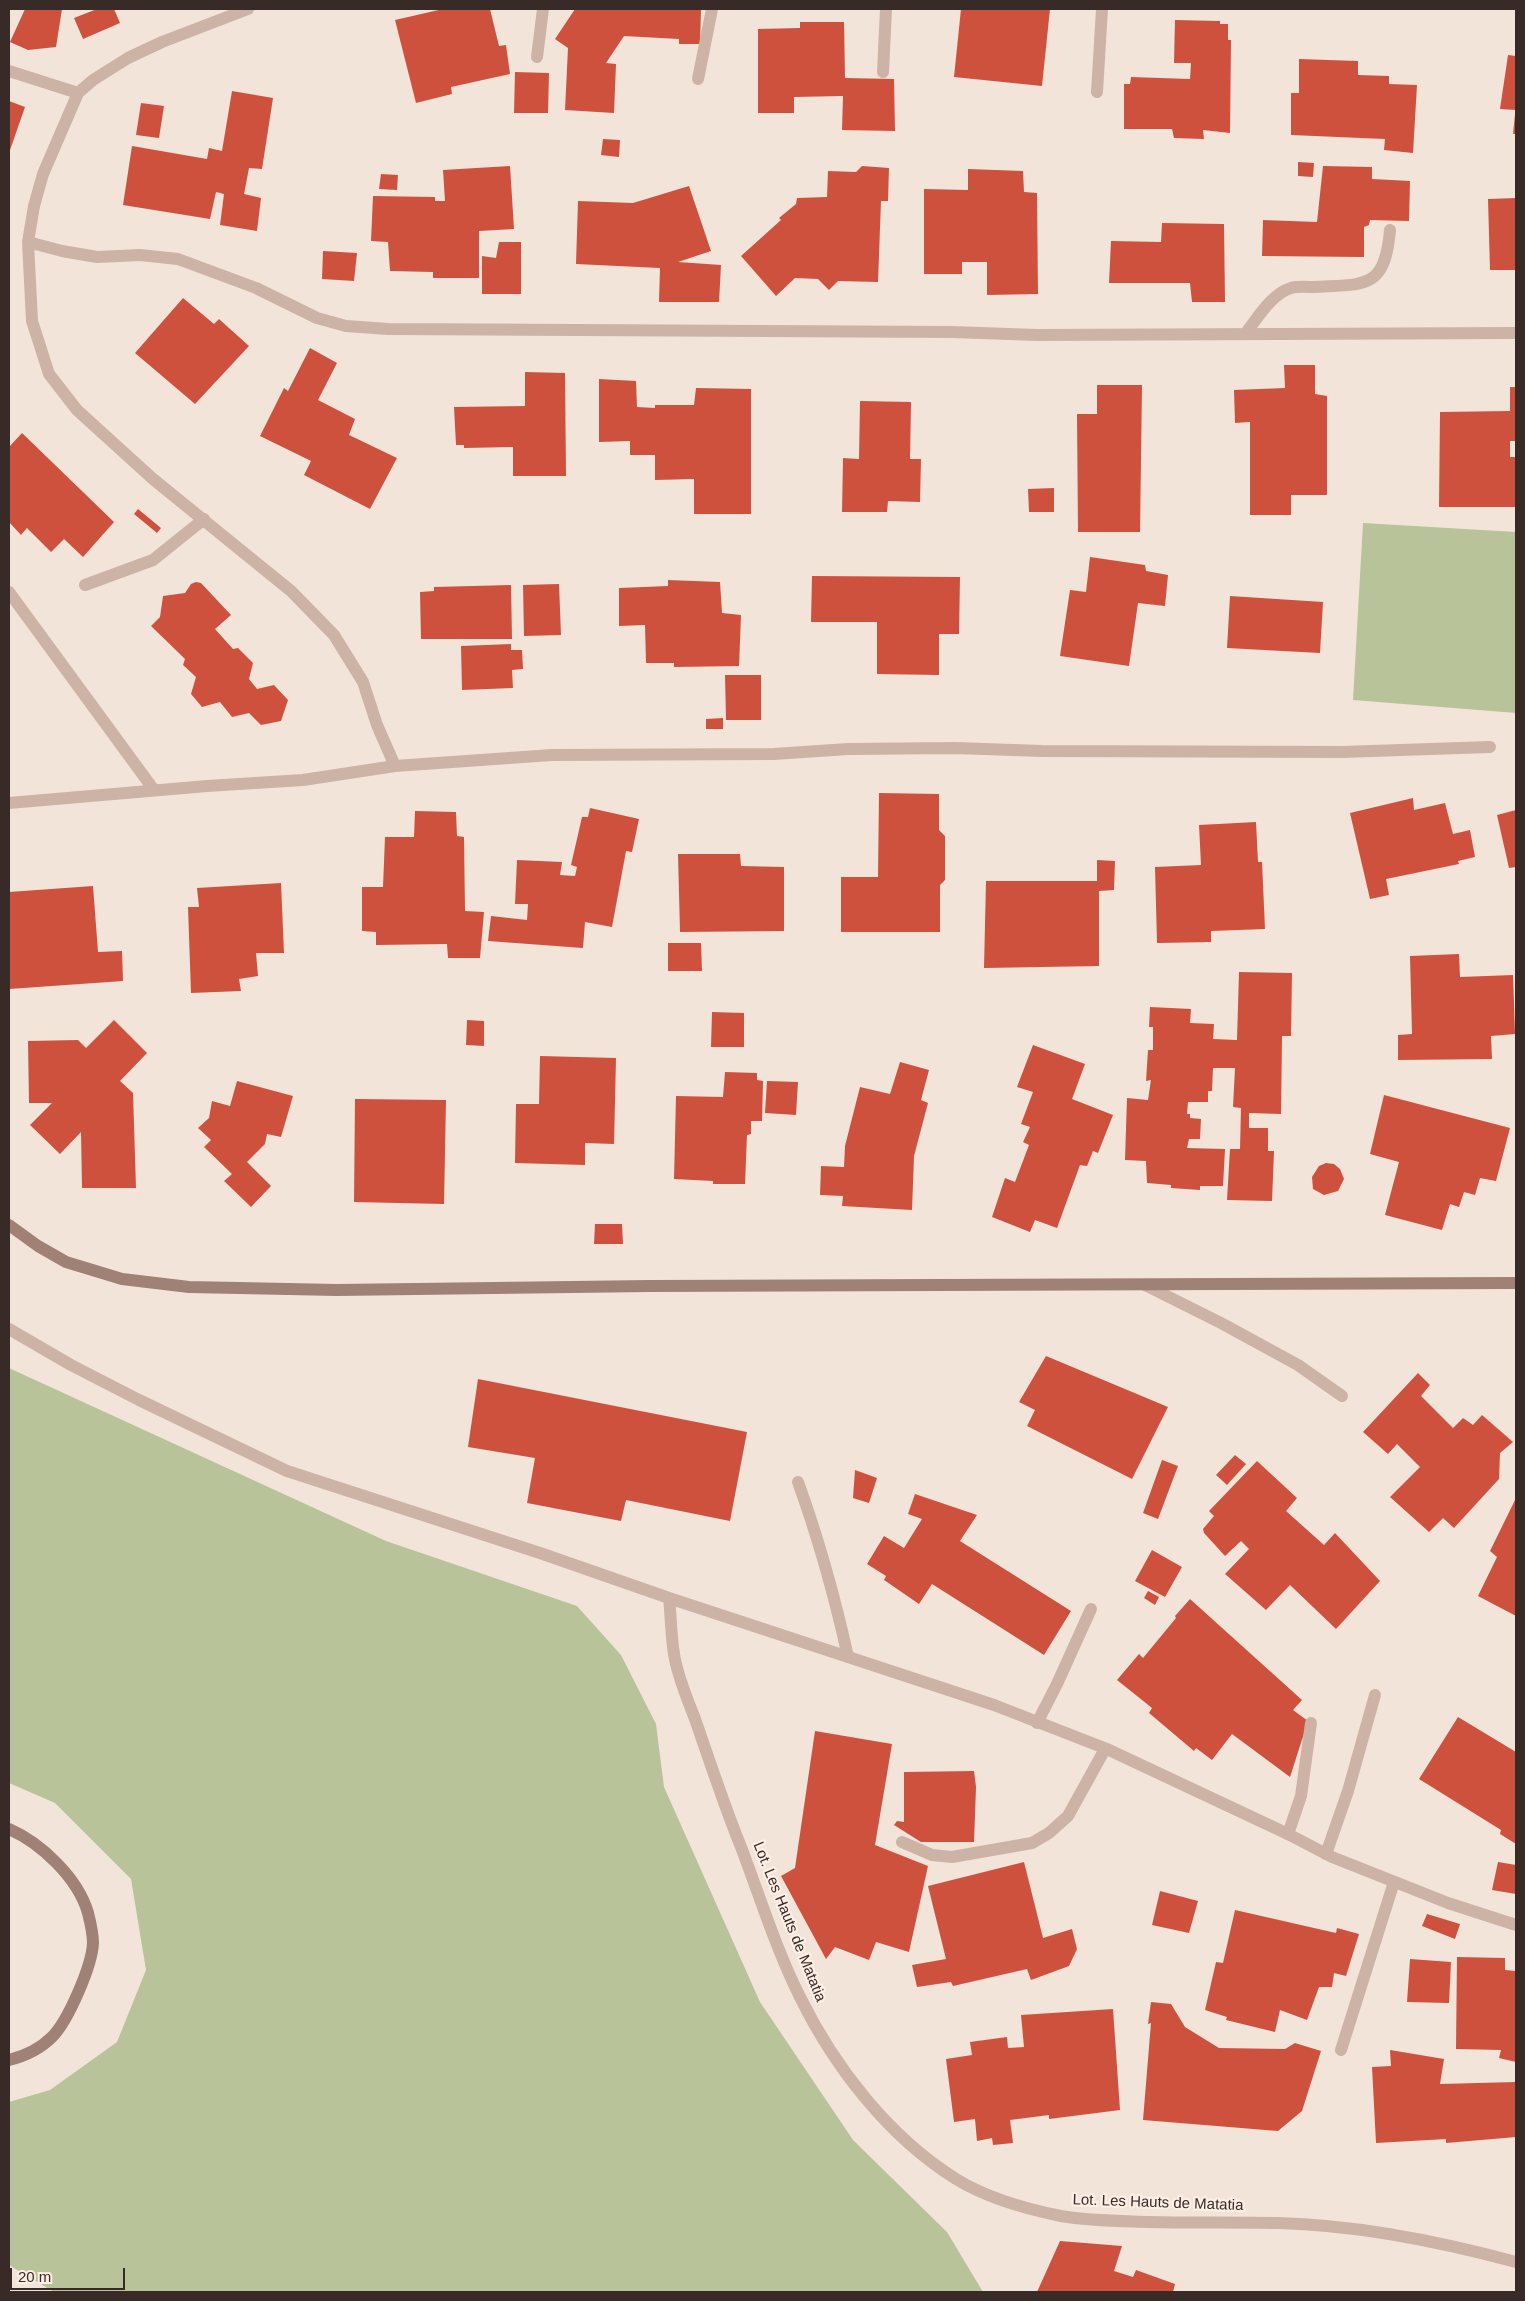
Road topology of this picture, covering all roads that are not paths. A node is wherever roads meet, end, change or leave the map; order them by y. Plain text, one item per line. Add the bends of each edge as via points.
1 (248, 9) edge
2 (543, 9) edge
3 (712, 9) edge
4 (886, 9) edge
5 (1102, 9) edge
6 (537, 56) dead end
7 (9, 71) edge
8 (883, 72) dead end
9 (698, 79) dead end
10 (1097, 92) dead end
11 (78, 93) junction
12 (1390, 230) dead end
13 (28, 242) junction
14 (1516, 333) edge
15 (1244, 334) junction
16 (204, 519) junction
17 (85, 585) dead end
18 (9, 592) edge
19 (1490, 747) dead end
20 (395, 766) junction
21 (154, 790) junction
22 (9, 803) edge
23 (9, 1225) edge
24 (1516, 1283) edge
25 (1145, 1285) junction
26 (9, 1329) edge
27 (1342, 1396) dead end
28 (798, 1482) dead end
29 (669, 1598) junction
30 (1091, 1609) dead end
31 (848, 1658) junction
32 (1375, 1695) dead end
33 (1037, 1722) junction
34 (1310, 1723) dead end
35 (1105, 1749) junction
36 (9, 1829) edge
37 (1288, 1834) junction
38 (902, 1842) dead end
39 (1326, 1854) junction
40 (1394, 1882) junction
41 (1516, 1925) edge
42 (1341, 2050) dead end
43 (9, 2060) edge
44 (1516, 2262) edge

1 - 11 street via 128,58
2 - 6 street
3 - 9 street
4 - 8 street
5 - 10 street
7 - 11 street
11 - 13 street via 42,174
12 - 15 street via 1383,268 1374,278 1339,285 1290,288 1273,300
13 - 15 street via 97,257 140,256 178,260 256,288 317,318 346,326 1037,335
13 - 16 street via 32,321 49,374 77,410 153,479
14 - 15 street
16 - 17 street via 153,560
16 - 20 street via 291,591 334,636 363,682
18 - 21 street
19 - 20 street via 1342,752 848,749 774,754 552,755
20 - 21 street via 303,780
21 - 22 street
23 - 25 main road via 66,1262 122,1279 189,1287 337,1290
24 - 25 main road
25 - 27 street via 1298,1365
26 - 29 street via 130,1396 287,1471
28 - 31 street via 836,1602
29 - 31 street
29 - 44 street, Lot. Les Hauts de Matatia via 674,1657 722,1798 798,1994 823,2039 870,2103 934,2163 978,2190 1019,2206 1060,2216 1118,2221 1327,2226 1416,2237
30 - 33 street
31 - 33 street
32 - 39 street
33 - 35 street
34 - 37 street via 1301,1796
35 - 37 street
35 - 38 street via 1068,1816 1032,1843 952,1857 932,1855
36 - 43 main road via 49,1854 77,1889 88,1912 93,1943 85,1975 70,2010 52,2036 25,2056
37 - 39 street
39 - 40 street
40 - 41 street
40 - 42 street

